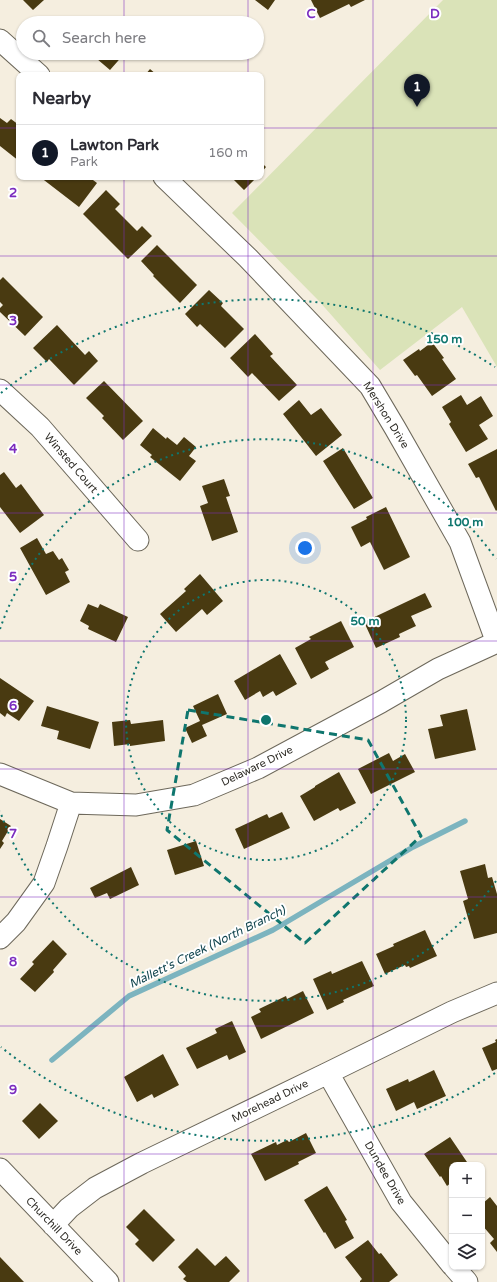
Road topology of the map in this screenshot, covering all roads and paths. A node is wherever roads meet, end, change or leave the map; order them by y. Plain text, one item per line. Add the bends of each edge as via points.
1 (0, 40) edge
2 (16, 54) edge
3 (22, 60) edge
4 (36, 72) edge
5 (167, 180) edge
6 (0, 390) edge
7 (138, 540) dead end
8 (497, 642) edge
9 (0, 774) edge
10 (71, 803) junction
11 (0, 938) edge
12 (497, 992) edge
13 (328, 1073) junction
14 (0, 1170) edge
15 (53, 1225) junction
16 (449, 1261) edge
17 (456, 1270) edge
18 (108, 1282) edge
19 (467, 1282) edge

1 - 2 street
3 - 4 street
5 - 8 street, Mershon Drive via 248,258 370,386 460,542
6 - 7 street, Winsted Court via 40,427
8 - 10 street, Delaware Drive via 438,669 258,768 194,795 136,805
9 - 10 street, Delaware Drive
10 - 11 street via 44,883 16,922
12 - 13 street, Morehead Drive
13 - 15 street, Morehead Drive via 95,1188 69,1208
13 - 16 street, Dundee Drive via 401,1202
14 - 15 street, Churchill Drive
15 - 18 street, Churchill Drive
17 - 19 street, Dundee Drive

